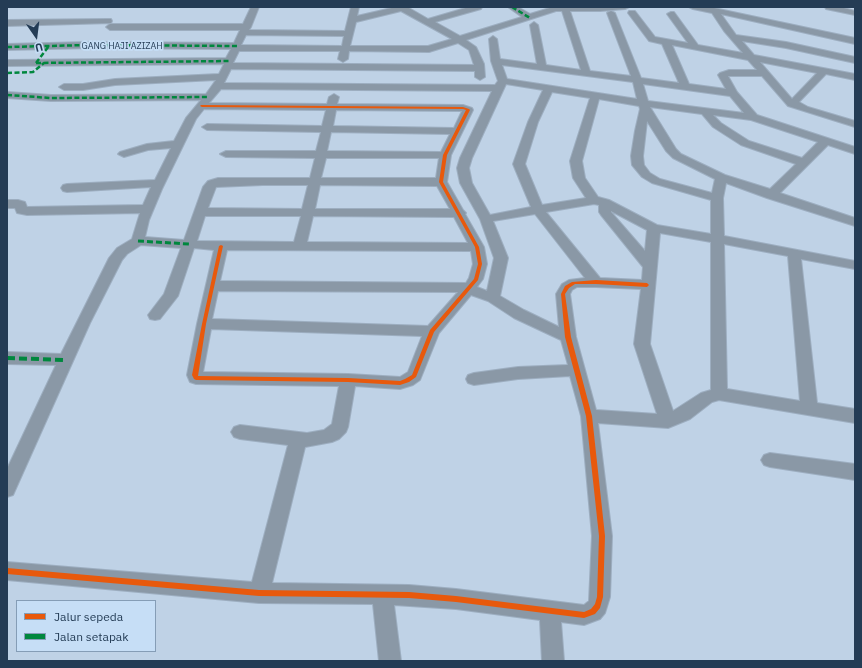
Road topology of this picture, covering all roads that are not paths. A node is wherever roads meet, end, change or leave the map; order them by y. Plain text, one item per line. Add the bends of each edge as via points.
1 (255, 7) edge
2 (355, 7) edge
3 (403, 7) edge
4 (478, 7) edge
5 (512, 7) edge
6 (625, 7) edge
7 (693, 7) edge
8 (829, 7) edge
9 (566, 9) edge
10 (714, 10) junction
11 (611, 13) dead end
12 (632, 13) dead end
13 (671, 14) dead end
14 (98, 17) dead end
15 (854, 17) edge
16 (7, 20) edge
17 (352, 20) junction
18 (532, 21) junction
19 (427, 22) junction
20 (7, 23) edge
21 (246, 29) junction
22 (348, 34) junction
23 (776, 35) dead end
24 (639, 37) dead end
25 (735, 37) junction
26 (493, 39) dead end
27 (652, 39) junction
28 (460, 40) junction
29 (855, 41) edge
30 (666, 42) junction
31 (786, 45) junction
32 (49, 46) junction
33 (7, 47) edge
34 (236, 47) junction
35 (695, 47) junction
36 (346, 49) junction
37 (428, 49) junction
38 (474, 51) junction
39 (750, 57) junction
40 (855, 60) edge
41 (496, 61) junction
42 (7, 63) edge
43 (40, 63) junction
44 (228, 64) junction
45 (542, 66) junction
46 (341, 67) junction
47 (478, 68) junction
48 (824, 71) junction
49 (586, 72) junction
50 (763, 73) junction
51 (7, 74) edge
52 (854, 75) edge
53 (637, 80) junction
54 (220, 81) junction
55 (337, 86) junction
56 (493, 86) junction
57 (686, 86) junction
58 (64, 87) dead end
59 (549, 88) junction
60 (733, 93) junction
61 (7, 95) edge
62 (595, 96) junction
63 (209, 97) junction
64 (792, 104) junction
65 (202, 106) junction
66 (332, 106) junction
67 (643, 106) junction
68 (855, 110) edge
69 (706, 112) junction
70 (753, 117) junction
71 (850, 122) edge
72 (207, 128) dead end
73 (327, 130) junction
74 (457, 131) junction
75 (826, 141) junction
76 (179, 144) junction
77 (855, 150) edge
78 (124, 154) dead end
79 (226, 154) dead end
80 (321, 154) junction
81 (445, 155) junction
82 (804, 163) junction
83 (721, 176) junction
84 (315, 182) junction
85 (441, 182) junction
86 (160, 183) junction
87 (67, 188) dead end
88 (771, 194) junction
89 (717, 198) junction
90 (600, 201) junction
91 (7, 204) edge
92 (147, 209) junction
93 (538, 210) junction
94 (200, 212) junction
95 (307, 212) junction
96 (460, 213) junction
97 (486, 219) junction
98 (855, 222) edge
99 (654, 228) junction
100 (718, 239) junction
101 (138, 241) junction
102 (189, 244) junction
103 (221, 246) junction
104 (300, 246) junction
105 (478, 247) junction
106 (794, 254) junction
107 (582, 265) junction
108 (649, 265) junction
109 (855, 265) edge
110 (596, 282) junction
111 (574, 283) junction
112 (647, 285) junction
113 (212, 286) junction
114 (472, 289) junction
115 (491, 297) junction
116 (155, 315) dead end
117 (204, 324) junction
118 (432, 331) junction
119 (568, 337) junction
120 (7, 358) edge
121 (66, 360) junction
122 (577, 370) junction
123 (474, 379) dead end
124 (348, 380) junction
125 (720, 394) junction
126 (809, 409) junction
127 (589, 416) junction
128 (855, 416) edge
129 (668, 421) junction
130 (240, 432) dead end
131 (298, 439) junction
132 (770, 460) dead end
133 (855, 472) edge
134 (7, 489) edge
135 (7, 571) edge
136 (259, 593) junction
137 (382, 594) junction
138 (550, 611) junction
139 (390, 661) edge
140 (553, 661) edge

1 - 21 street
2 - 17 street
3 - 17 street
3 - 19 street
4 - 19 street
5 - 18 street
6 - 9 street
7 - 10 street
8 - 15 street
9 - 18 street via 555,9
9 - 49 street
10 - 25 street
10 - 29 street via 758,19 770,30 820,33
11 - 53 street via 623,34
12 - 27 street
13 - 35 street
14 - 16 street
17 - 22 street
18 - 28 street
18 - 45 street
19 - 28 street
20 - 21 street
21 - 22 street
21 - 34 street
22 - 36 street
23 - 31 street
24 - 27 street
25 - 31 street
25 - 39 street
26 - 41 street
27 - 30 street
28 - 37 street
28 - 38 street
30 - 35 street
30 - 57 street
31 - 40 street
32 - 33 street, GANG HAJI AZIZAH
32 - 34 street, GANG HAJI AZIZAH
32 - 43 street
34 - 36 street, GANG HAJI AZIZAH
34 - 44 street
35 - 39 street
36 - 37 street, GANG HAJI AZIZAH
36 - 46 street
37 - 38 street
38 - 47 street
39 - 48 street
39 - 50 street
41 - 45 street
41 - 56 street
42 - 43 street
43 - 44 street
43 - 51 street via 33,72
44 - 46 street
44 - 54 street
45 - 49 street
46 - 47 street
46 - 55 street
47 - 56 street
48 - 52 street
48 - 64 street
49 - 53 street
50 - 60 street via 725,74 723,77
50 - 64 street
53 - 57 street
53 - 67 street
54 - 55 street
54 - 58 street via 115,82 86,87
54 - 63 street
55 - 56 street
55 - 66 street
56 - 59 street
56 - 97 street via 463,168 466,183
57 - 60 street
59 - 62 street
59 - 93 street via 533,122 519,164
60 - 70 street
61 - 63 street via 58,98
62 - 67 street
62 - 90 street via 576,161 579,178
63 - 65 street
64 - 71 street
65 - 66 street
65 - 76 street via 191,120
66 - 73 street
66 - 74 street via 465,108 468,110
67 - 69 street
67 - 83 street via 677,156
67 - 89 street via 637,156 638,165 646,175 656,181
68 - 71 street
69 - 70 street
69 - 82 street via 717,125 745,142
70 - 75 street
72 - 73 street
73 - 74 street
73 - 80 street
74 - 81 street
75 - 77 street
75 - 82 street
76 - 78 street via 147,147
76 - 86 street
79 - 80 street
80 - 81 street
80 - 84 street
81 - 85 street
82 - 88 street
83 - 88 street
83 - 89 street
84 - 85 street
84 - 94 street via 218,182 209,187
84 - 95 street
85 - 96 street
86 - 87 street
86 - 92 street
88 - 98 street
89 - 100 street
90 - 93 street
90 - 99 street
90 - 108 street via 605,212
91 - 92 street via 21,205 21,210 27,211
92 - 101 street
93 - 97 street
93 - 107 street
94 - 95 street
94 - 102 street
95 - 96 street
95 - 104 street
96 - 105 street
97 - 115 street via 501,258
99 - 100 street
99 - 108 street
100 - 106 street
100 - 125 street
101 - 102 street
101 - 121 street via 116,258
102 - 103 street
102 - 116 street via 171,296
103 - 104 street
103 - 113 street
104 - 105 street
105 - 114 street via 480,264
106 - 109 street
106 - 126 street
107 - 110 street
107 - 111 street
108 - 112 street
110 - 111 street
110 - 112 street
111 - 119 street via 567,287 563,294
112 - 129 street via 642,347
113 - 114 street via 456,286
113 - 117 street
114 - 115 street
114 - 118 street
115 - 119 street via 519,314
117 - 118 street
117 - 124 street via 196,378
118 - 124 street via 411,379 400,383
119 - 122 street
120 - 121 street
121 - 134 street
122 - 123 street via 518,373
122 - 127 street
124 - 131 street via 340,427 326,437
125 - 126 street
125 - 129 street via 707,397 684,414
126 - 128 street
127 - 129 street
127 - 138 street via 601,527 600,597 593,612 584,615
130 - 131 street
131 - 136 street
132 - 133 street
135 - 136 street
136 - 137 street
137 - 138 street via 456,599
137 - 139 street
138 - 140 street

